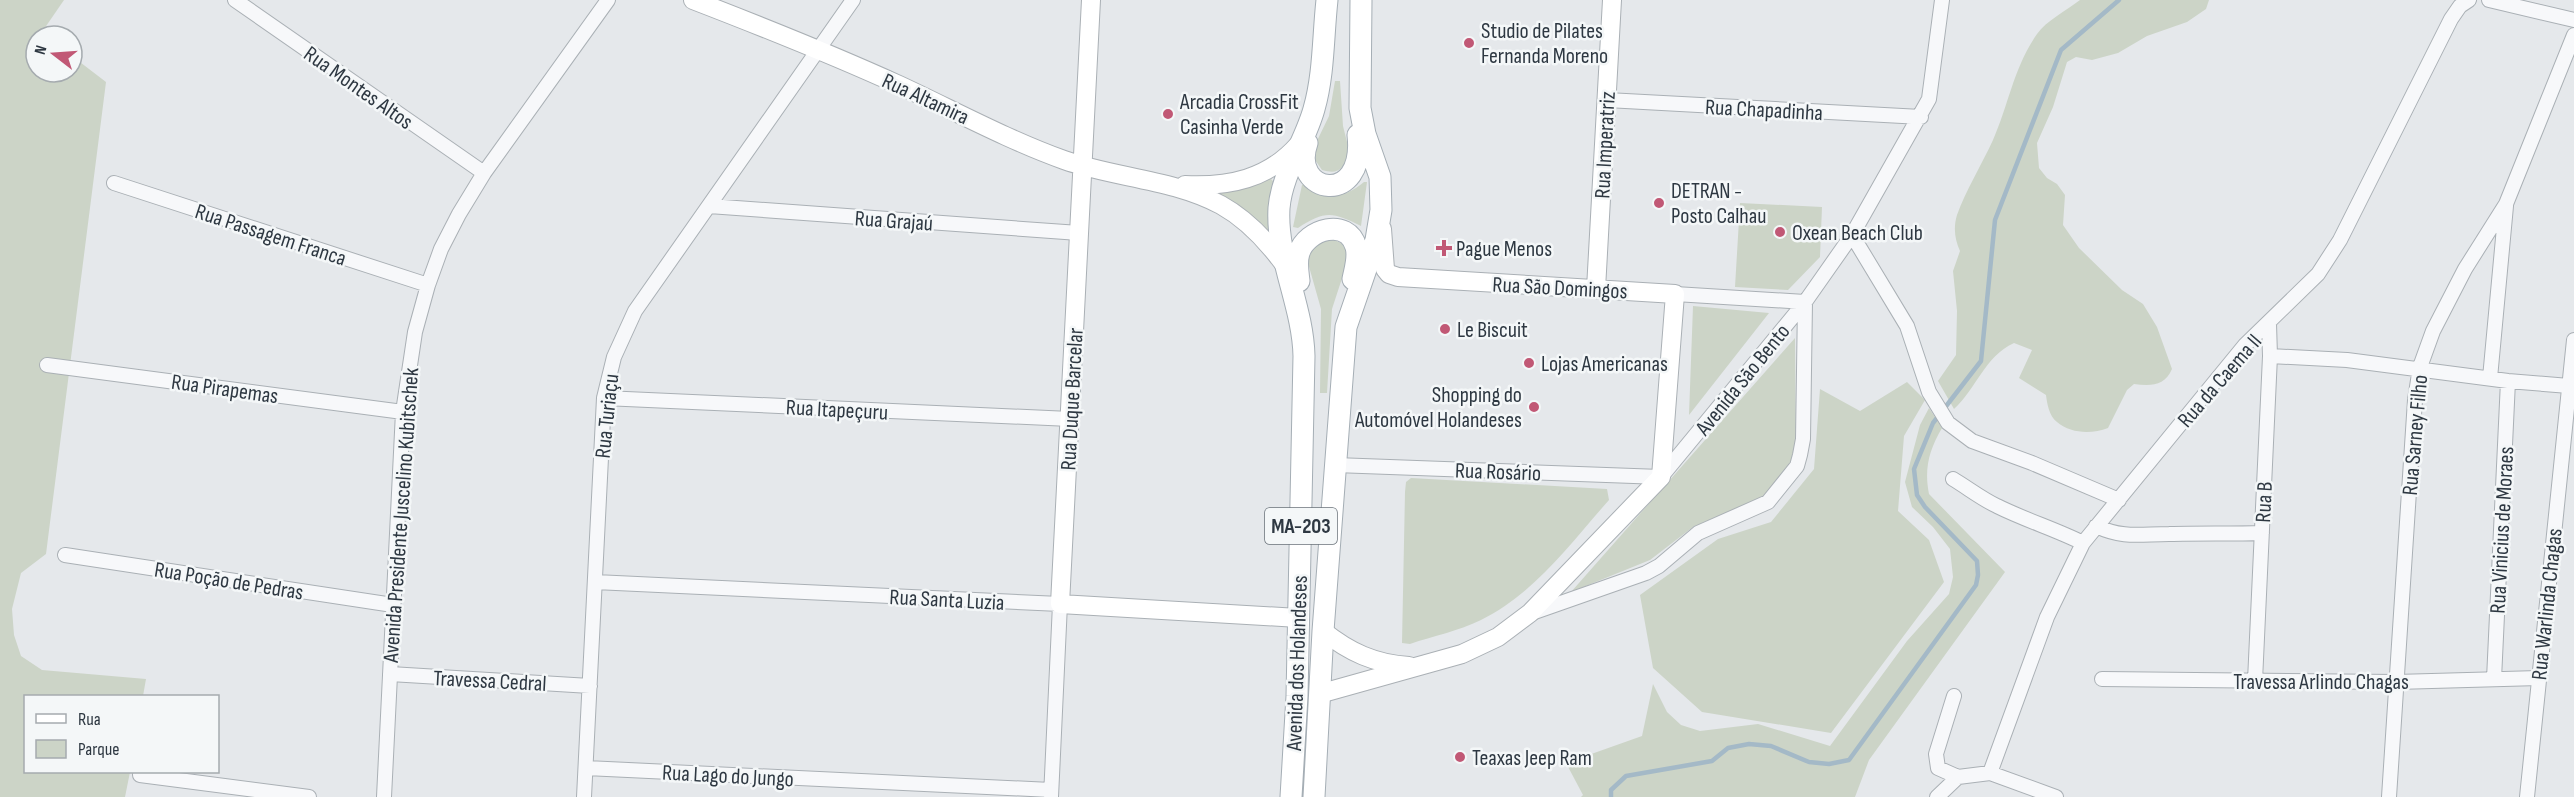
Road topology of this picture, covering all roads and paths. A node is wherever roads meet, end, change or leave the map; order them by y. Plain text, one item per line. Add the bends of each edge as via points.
1 (235, 0) edge
2 (608, 0) edge
3 (693, 0) edge
4 (853, 0) edge
5 (1091, 0) edge
6 (1327, 0) edge
7 (1361, 0) edge
8 (1612, 0) edge
9 (1942, 0) edge
10 (2469, 0) edge
11 (2489, 0) edge
12 (2574, 20) edge
13 (2574, 35) edge
14 (820, 49) junction
15 (1320, 77) junction
16 (1359, 89) junction
17 (1607, 100) junction
18 (1921, 117) junction
19 (1303, 140) junction
20 (1083, 166) junction
21 (484, 173) junction
22 (114, 183) dead end
23 (1162, 184) junction
24 (1382, 201) junction
25 (2506, 204) junction
26 (709, 206) junction
27 (1079, 233) junction
28 (1852, 235) junction
29 (1288, 269) junction
30 (428, 285) junction
31 (1596, 289) junction
32 (1674, 294) junction
33 (1805, 302) junction
34 (2269, 324) junction
35 (1346, 327) junction
36 (2574, 340) edge
37 (1304, 356) junction
38 (2270, 356) junction
39 (47, 365) dead end
40 (2420, 368) junction
41 (2490, 378) junction
42 (2508, 381) junction
43 (2569, 386) junction
44 (604, 398) junction
45 (403, 412) junction
46 (1070, 419) junction
47 (1335, 465) junction
48 (1661, 477) junction
49 (1953, 479) dead end
50 (2119, 500) junction
51 (2096, 526) junction
52 (2262, 533) junction
53 (2083, 543) junction
54 (65, 555) dead end
55 (595, 582) junction
56 (393, 604) junction
57 (1060, 604) junction
58 (1530, 613) junction
59 (1298, 618) junction
60 (1323, 631) junction
61 (1423, 666) junction
62 (390, 674) junction
63 (2539, 678) junction
64 (2102, 679) dead end
65 (2494, 679) junction
66 (2255, 681) junction
67 (2396, 682) junction
68 (590, 686) junction
69 (1319, 694) junction
70 (1954, 696) dead end
71 (586, 768) junction
72 (1990, 773) junction
73 (140, 775) dead end
74 (1958, 777) junction
75 (238, 793) edge
76 (1051, 794) edge
77 (2040, 794) edge
78 (309, 797) edge
79 (384, 797) edge
80 (584, 797) edge
81 (1291, 797) edge
82 (1314, 797) edge
83 (1937, 797) edge
84 (2056, 797) edge
85 (2389, 797) edge
86 (2527, 797) edge

1 - 21 street, Rua Montes Altos
2 - 21 street, Avenida Presidente Juscelino Kubitschek
3 - 14 street, Rua Altamira
4 - 14 street, Rua Turiaçu
5 - 20 street, Rua Duque Barcelar
6 - 15 main road, Avenida dos Holandeses / MA-203
7 - 16 main road, Avenida dos Holandeses / MA-203
8 - 17 street, Rua Imperatriz
9 - 18 street, Avenida São Bento via 1929,99
10 - 34 street, Rua da Caema II via 2451,19 2340,240 2318,274
11 - 12 street
13 - 25 street, Rua Sarney Filho
14 - 20 street, Rua Altamira via 1041,151
14 - 26 street, Rua Turiaçu
15 - 16 main road via 1317,117 1303,163 1309,176 1322,183 1344,181 1357,167
15 - 19 main road, Avenida dos Holandeses / MA-203
16 - 24 main road, Avenida dos Holandeses / MA-203 via 1363,125 1380,177
17 - 18 street, Rua Chapadinha
17 - 31 street, Rua Imperatriz
18 - 28 street, Avenida São Bento
19 - 23 street, Rua Altamira via 1282,162 1257,176 1216,184
19 - 29 main road, Avenida dos Holandeses / MA-203 via 1287,176 1280,205
20 - 23 street, Rua Altamira
20 - 27 street, Rua Duque Barcelar
21 - 30 street, Avenida Presidente Juscelino Kubitschek via 450,232
22 - 30 street, Rua Passagem Franca
23 - 29 street, Rua Altamira via 1207,198 1232,212 1262,237
24 - 31 street, Rua São Domingos via 1383,260 1391,275
24 - 35 main road, Avenida dos Holandeses / MA-203 via 1376,240
25 - 40 street, Rua Sarney Filho via 2443,308
25 - 41 street
26 - 27 street, Rua Grajaú
26 - 44 street, Rua Turiaçu via 625,328
27 - 46 street, Rua Duque Barcelar
28 - 33 street, Avenida São Bento
28 - 50 street via 1907,326 1929,392 1948,423 1972,441
29 - 37 main road, Avenida dos Holandeses / MA-203 via 1300,314
30 - 45 street, Avenida Presidente Juscelino Kubitschek via 415,332
31 - 32 street, Rua São Domingos
32 - 33 street, Rua São Domingos
32 - 48 street
33 - 48 street, Avenida São Bento
33 - 58 street via 1803,439 1797,466 1777,494 1768,502 1698,533 1646,573
34 - 38 street, Rua B
34 - 50 street, Rua da Caema II via 2245,345
35 - 37 main road via 1356,248 1347,234 1325,229 1305,242 1298,259
35 - 47 main road, Avenida dos Holandeses / MA-203
36 - 43 street, Rua Warlinda Chagas
37 - 59 main road, Avenida dos Holandeses / MA-203
38 - 40 street
38 - 52 street, Rua B
39 - 45 street, Rua Pirapemas
40 - 41 street
40 - 67 street, Rua Sarney Filho
41 - 42 street
42 - 43 street
42 - 65 street, Rua Vinicius de Moraes
43 - 63 street, Rua Warlinda Chagas
44 - 46 street, Rua Itapeçuru
44 - 55 street, Rua Turiaçu
45 - 56 street, Avenida Presidente Juscelino Kubitschek
46 - 57 street, Rua Duque Barcelar
47 - 48 street, Rua Rosário
47 - 60 main road, Avenida dos Holandeses / MA-203
48 - 58 street, Avenida São Bento
49 - 53 street via 1996,506
50 - 51 street, Rua da Caema II
51 - 52 street via 2136,536
51 - 53 street, Rua da Caema II
52 - 66 street, Rua B
53 - 72 street, Rua da Caema II via 2047,617
54 - 56 street, Rua Poção de Pedras
55 - 57 street, Rua Santa Luzia
55 - 68 street, Rua Turiaçu
56 - 62 street, Avenida Presidente Juscelino Kubitschek
57 - 59 street, Rua Santa Luzia
57 - 76 street, Rua Duque Barcelar
58 - 61 street, Avenida São Bento via 1480,647
59 - 81 main road, Avenida dos Holandeses / MA-203
60 - 61 street, Avenida São Bento via 1364,657 1396,665
60 - 69 main road, Avenida dos Holandeses / MA-203
61 - 69 street, Avenida São Bento
62 - 68 street, Travessa Cedral
62 - 79 street, Avenida Presidente Juscelino Kubitschek
63 - 65 street, Travessa Arlindo Chagas
63 - 86 street, Rua Warlinda Chagas
64 - 66 street, Travessa Arlindo Chagas
65 - 67 street, Travessa Arlindo Chagas
66 - 67 street, Travessa Arlindo Chagas
67 - 85 street, Rua Sarney Filho
68 - 71 street, Rua Turiaçu
69 - 82 main road, Avenida dos Holandeses / MA-203
70 - 74 street via 1936,763 1938,768
71 - 76 street, Rua Lago do Jungo
71 - 80 street, Rua Turiaçu
72 - 74 street
72 - 77 street
73 - 75 street
74 - 83 street
75 - 78 street
77 - 84 street

